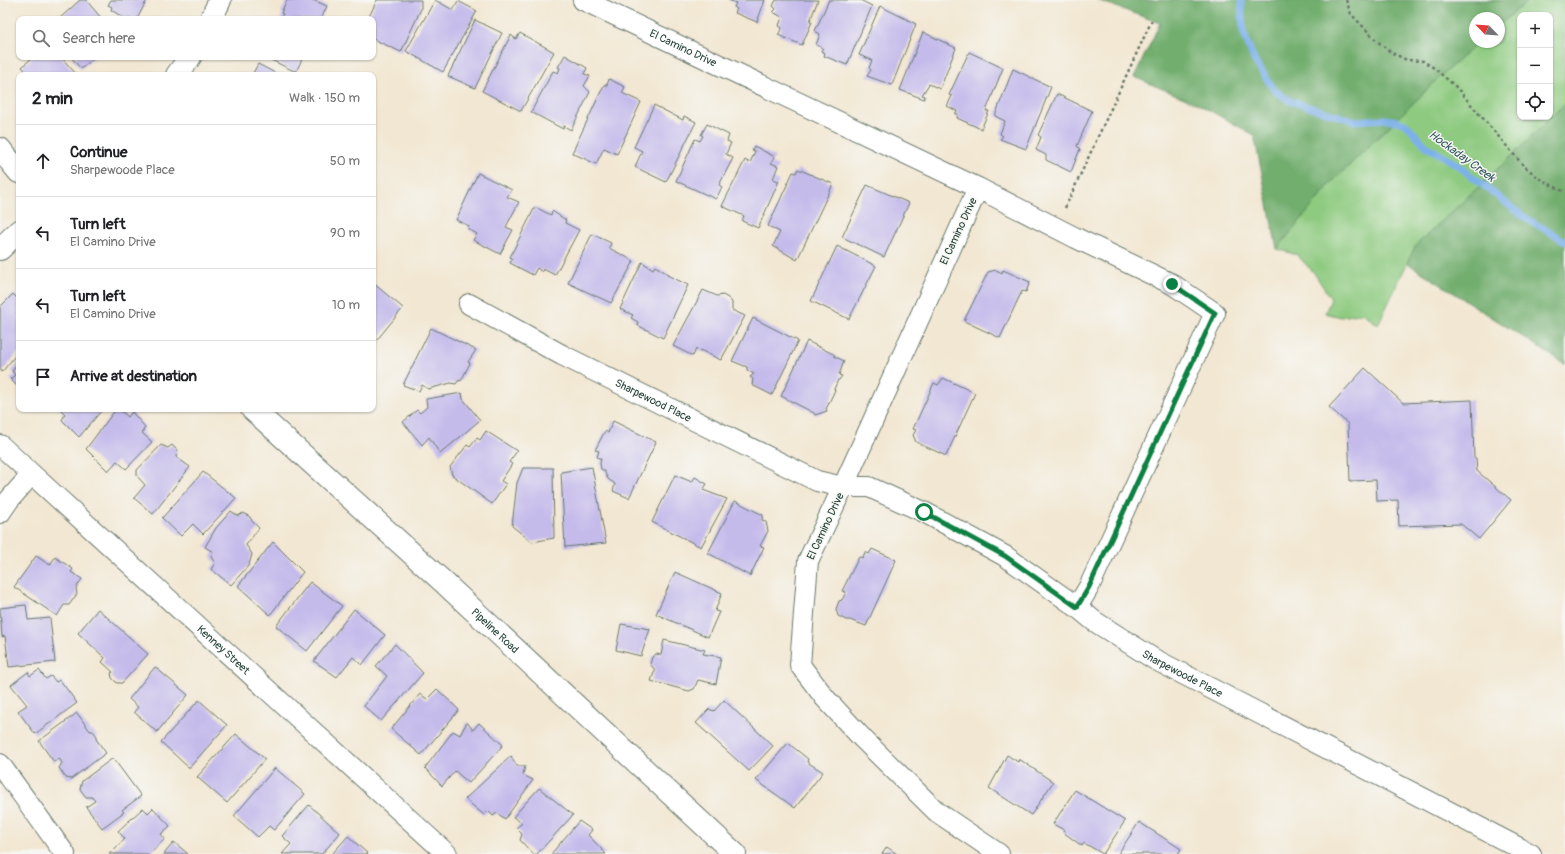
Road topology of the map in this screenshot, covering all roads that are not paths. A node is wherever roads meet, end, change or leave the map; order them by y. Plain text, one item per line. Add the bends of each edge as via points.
1 (220, 0) edge
2 (583, 0) edge
3 (212, 16) edge
4 (188, 60) edge
5 (179, 72) edge
6 (0, 149) edge
7 (16, 168) edge
8 (978, 188) junction
9 (16, 234) edge
10 (0, 249) edge
11 (469, 304) dead end
12 (255, 412) edge
13 (0, 445) edge
14 (31, 475) junction
15 (843, 487) junction
16 (0, 513) edge
17 (1077, 607) junction
18 (0, 764) edge
19 (65, 854) edge
20 (447, 854) edge
21 (735, 854) edge
22 (999, 854) edge
23 (1531, 854) edge

1 - 3 main road
2 - 8 street, El Camino Drive
4 - 5 main road
6 - 7 main road
8 - 15 street, El Camino Drive
8 - 17 street, El Camino Drive via 1172,284 1215,313 1089,587
9 - 10 main road
11 - 15 street, Sharpewood Place via 562,355 817,481
12 - 21 main road, Pipeline Road via 439,578
13 - 14 street, Kenney Street
14 - 16 street
14 - 20 street, Kenney Street
15 - 17 street, Sharpewoode Place via 869,487 924,512 1005,556
15 - 22 street, El Camino Drive via 808,561 800,665 825,698 937,812
17 - 23 street, Sharpewoode Place via 1094,621 1154,659
18 - 19 street

